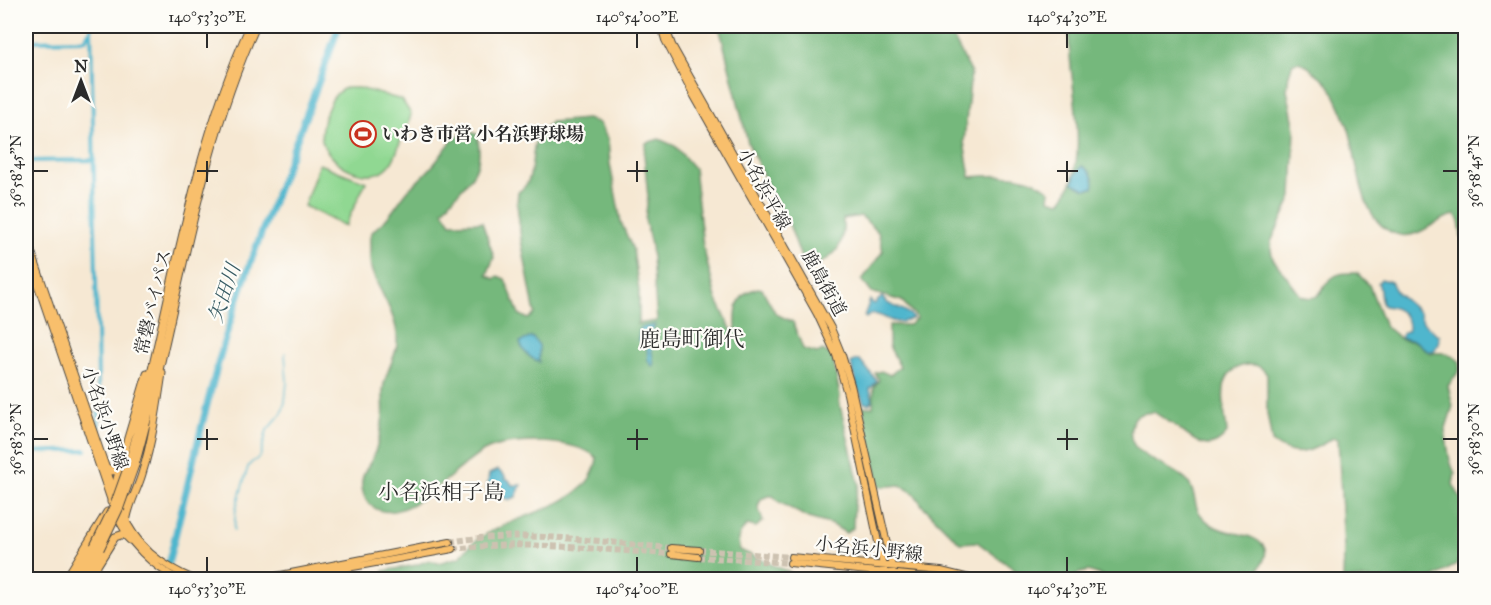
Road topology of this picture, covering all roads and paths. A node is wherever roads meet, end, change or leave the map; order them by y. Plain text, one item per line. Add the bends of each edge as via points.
1 (250, 26) edge
2 (256, 26) edge
3 (663, 26) edge
4 (26, 235) edge
5 (26, 251) edge
6 (168, 314) junction
7 (106, 467) junction
8 (119, 470) junction
9 (132, 498) junction
10 (115, 505) junction
11 (126, 523) junction
12 (96, 529) junction
13 (130, 540) junction
14 (111, 543) junction
15 (97, 547) junction
16 (671, 551) tunnel mouth
17 (698, 554) tunnel mouth
18 (149, 555) junction
19 (791, 560) tunnel mouth
20 (883, 569) junction
21 (893, 573) edge
22 (176, 576) edge
23 (65, 579) edge
24 (73, 579) edge
25 (81, 579) edge
26 (88, 579) edge
27 (196, 579) edge
28 (255, 579) edge
29 (281, 579) edge
30 (886, 579) edge
31 (956, 579) edge
32 (978, 579) edge

1 - 6 highway, 常磐バイパス via 211,128 194,188
2 - 6 highway, 常磐バイパス via 210,149
3 - 20 main road, 小名浜平線 via 665,40 694,96 817,314 836,355
3 - 21 main road, 鹿島街道 via 831,328 850,385
4 - 7 main road, 小名浜小野線
5 - 10 main road, 小名浜小野線
6 - 8 highway
6 - 9 highway via 148,449
6 - 15 highway, 常磐バイパス, bridge via 132,464
7 - 8 highway
7 - 10 main road, 小名浜小野線
8 - 10 highway
9 - 10 highway via 125,506
9 - 11 highway
10 - 11 main road, 小名浜小野線
10 - 12 highway
10 - 12 highway via 105,509
10 - 13 main road, 小名浜小野線
10 - 14 highway
11 - 18 main road, 小名浜小野線
12 - 23 highway
13 - 14 highway via 122,534
13 - 18 main road, 小名浜小野線
14 - 26 highway
15 - 24 highway, 常磐バイパス
15 - 25 highway, 常磐バイパス
16 - 17 main road
18 - 22 main road, 小名浜小野線 via 160,568
19 - 20 main road, 小名浜小野線
20 - 21 main road, 小名浜小野線
20 - 30 main road, 小名浜平線
21 - 31 main road, 小名浜小野線
21 - 32 main road, 小名浜小野線 via 952,573
22 - 27 main road, 小名浜小野線
28 - 29 main road via 451,546

